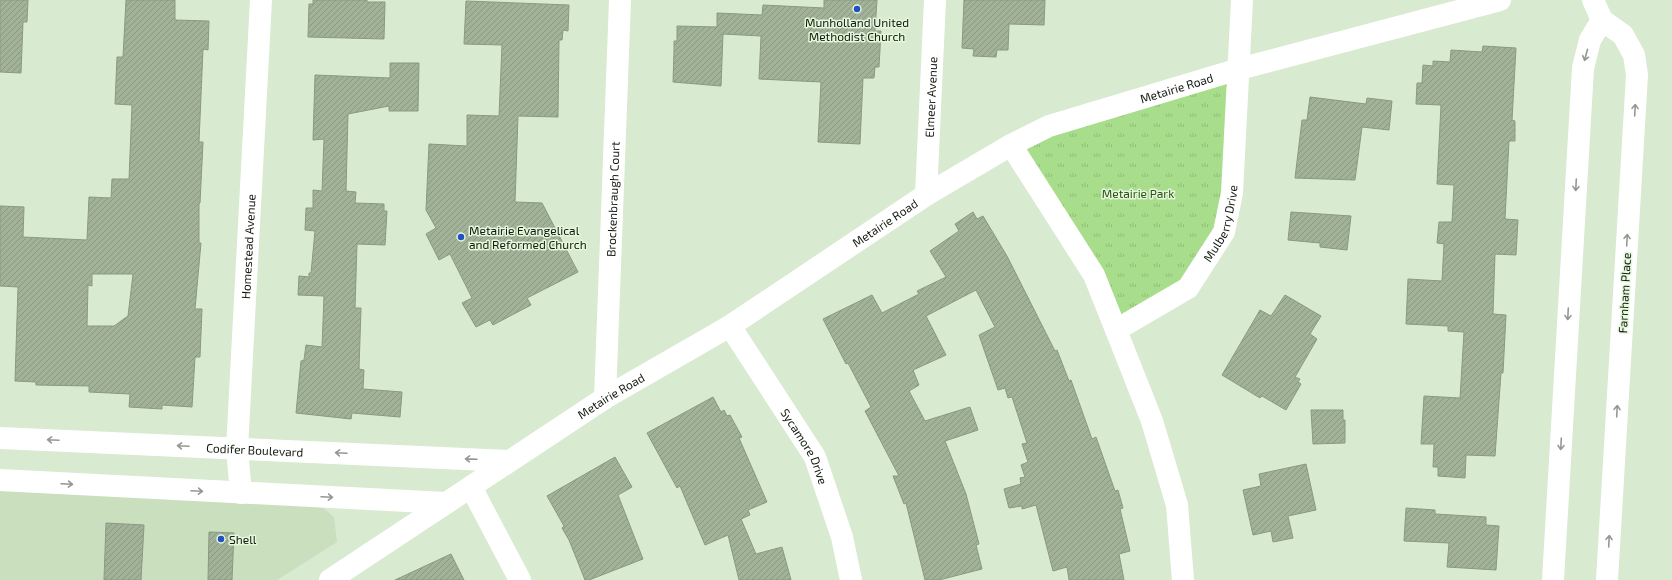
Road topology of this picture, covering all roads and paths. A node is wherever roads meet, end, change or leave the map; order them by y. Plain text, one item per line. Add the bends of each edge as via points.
1 (261, 0) edge
2 (620, 0) edge
3 (935, 0) edge
4 (1242, 0) edge
5 (1500, 0) edge
6 (1594, 0) edge
7 (1602, 20) junction
8 (1238, 69) junction
9 (1011, 145) junction
10 (926, 195) junction
11 (730, 326) junction
12 (1116, 330) junction
13 (605, 398) junction
14 (0, 438) edge
15 (237, 448) junction
16 (510, 461) junction
17 (0, 480) edge
18 (471, 487) junction
19 (241, 493) junction
20 (446, 503) junction
21 (330, 580) edge
22 (520, 580) edge
23 (851, 580) edge
24 (1183, 580) edge
25 (1553, 580) edge
26 (1607, 580) edge

1 - 15 street, Homestead Avenue
2 - 13 street, Brockenbraugh Court
3 - 10 street, Elmeer Avenue
4 - 8 street, Mulberry Drive
5 - 8 street, Metairie Road
6 - 7 street
7 -> 25 street via 1590,40 1582,68
26 -> 7 street, Farnham Place via 1637,75 1634,55 1623,35
8 - 9 street, Metairie Road via 1049,126
8 - 12 street, Mulberry Drive via 1232,193 1224,232 1188,288
9 - 10 street, Metairie Road
9 - 12 street via 1094,274
10 - 11 street, Metairie Road
11 - 13 street, Metairie Road
11 - 23 street, Sycamore Drive via 814,457 842,537
12 - 24 street via 1152,421 1177,505
13 - 16 street, Metairie Road
15 -> 14 street, Codifer Boulevard
16 -> 15 street, Codifer Boulevard
15 - 19 street, Homestead Avenue
16 - 18 street, Metairie Road
17 -> 19 street
18 - 20 street, Metairie Road
18 - 22 street
19 -> 20 street
20 - 21 street, Metairie Road

